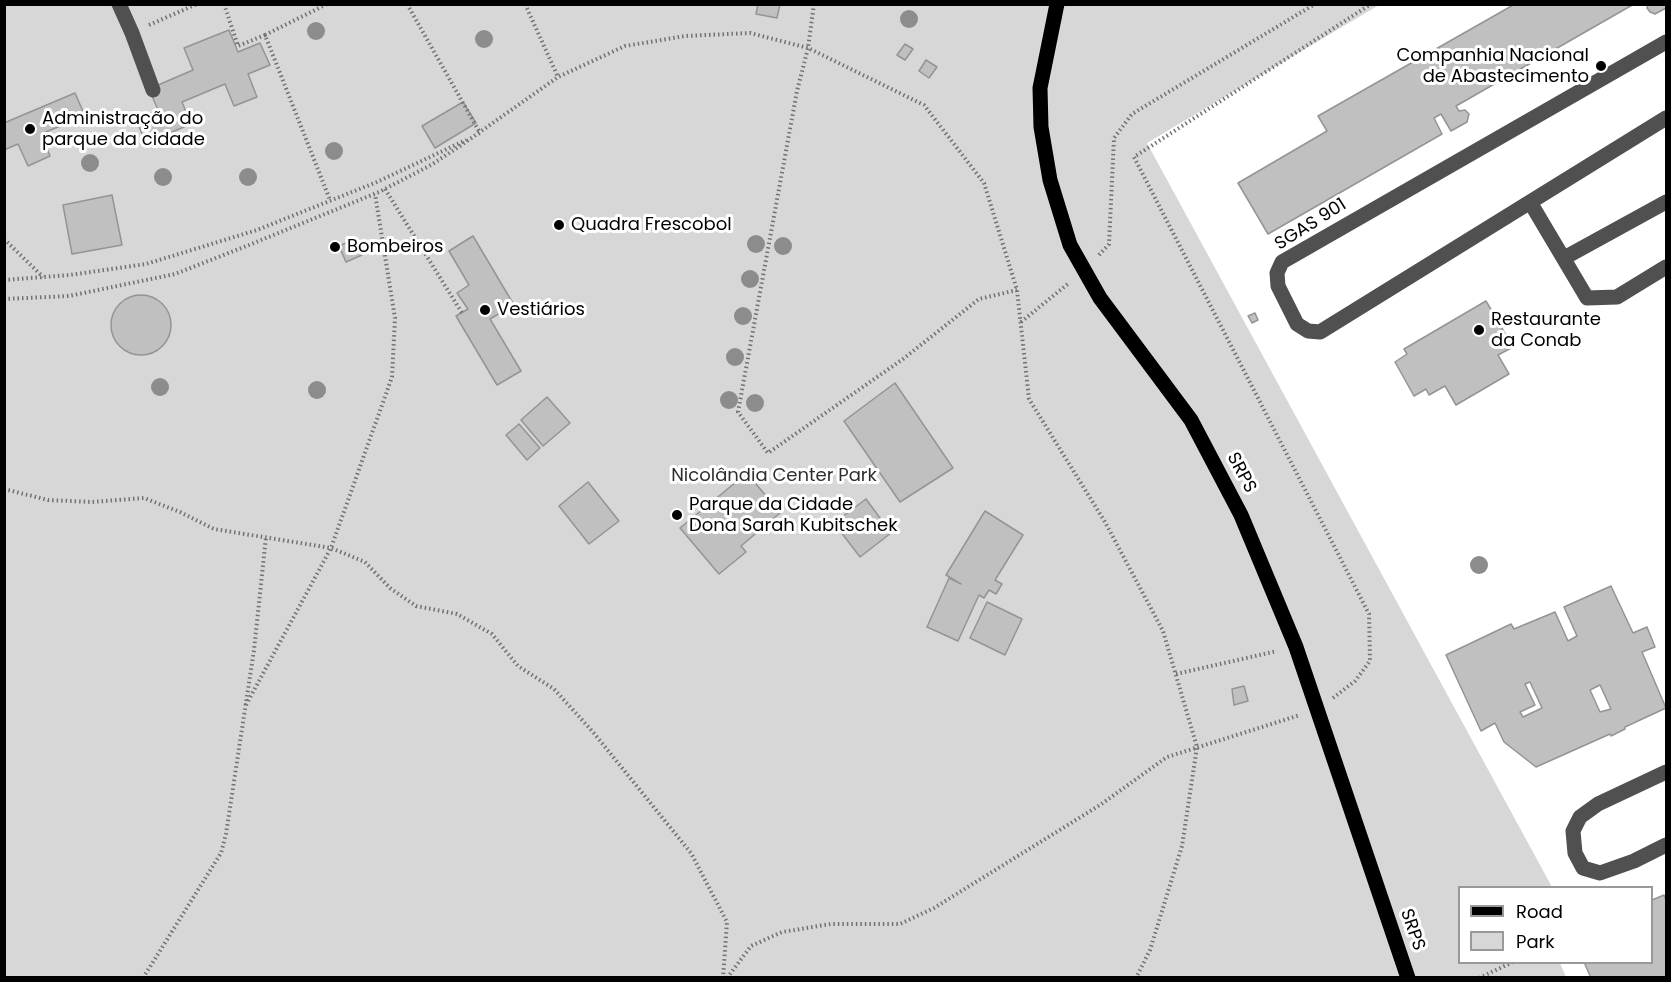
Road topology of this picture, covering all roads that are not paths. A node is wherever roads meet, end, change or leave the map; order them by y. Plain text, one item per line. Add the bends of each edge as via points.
1 (119, 4) edge
2 (1057, 4) edge
3 (1666, 42) edge
4 (153, 90) dead end
5 (1666, 118) edge
6 (1530, 202) junction
7 (1666, 202) edge
8 (1564, 258) junction
9 (1666, 267) edge
10 (1666, 772) edge
11 (1666, 844) edge
12 (1408, 978) edge

1 - 4 lane
2 - 12 main road, SRPS via 1040,88 1041,127 1050,180 1070,245 1100,298 1191,420 1241,515 1296,647
3 - 6 lane, SGAS 901 via 1282,262 1277,273 1278,286 1297,324 1320,332
5 - 6 lane, SGAS 901
6 - 8 lane
7 - 8 lane
8 - 9 lane via 1587,298 1617,297
10 - 11 lane via 1598,804 1580,817 1573,831 1575,853 1583,868 1600,873

